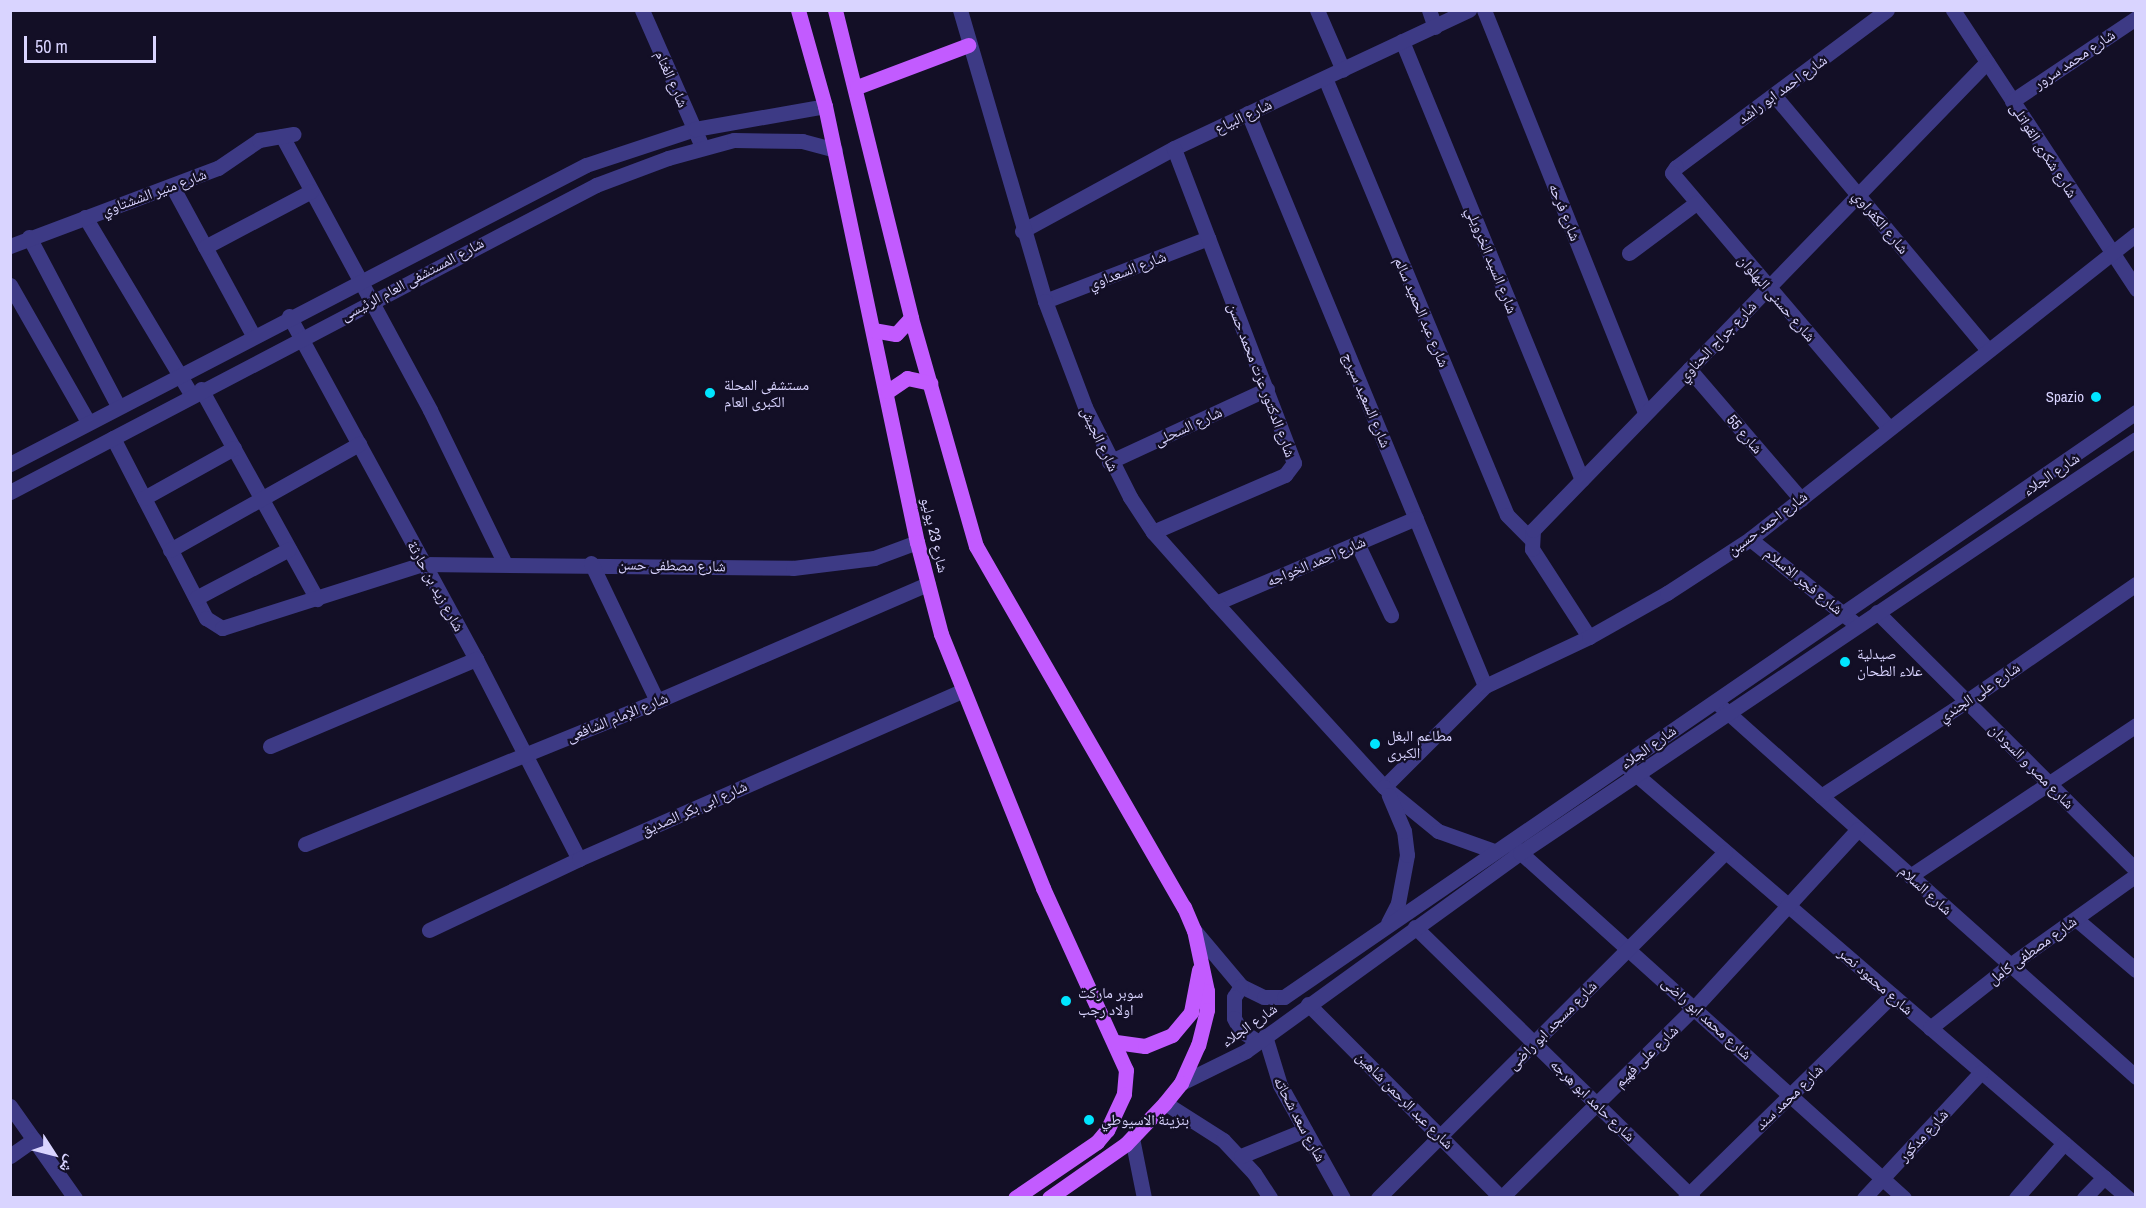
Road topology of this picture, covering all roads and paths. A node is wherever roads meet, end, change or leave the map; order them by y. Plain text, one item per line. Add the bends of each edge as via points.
1 (642, 10) edge
2 (798, 10) edge
3 (835, 10) edge
4 (960, 10) edge
5 (1317, 10) edge
6 (1429, 10) edge
7 (1469, 10) edge
8 (1484, 10) edge
9 (1887, 10) edge
10 (1953, 10) edge
11 (2133, 24) edge
12 (1435, 27) junction
13 (1402, 41) junction
14 (968, 45) junction
15 (1986, 62) junction
16 (1343, 70) junction
17 (1325, 78) junction
18 (857, 87) junction
19 (1774, 95) junction
20 (2012, 101) junction
21 (825, 106) junction
22 (1248, 113) junction
23 (695, 129) junction
24 (702, 147) junction
25 (1174, 148) junction
26 (835, 150) junction
27 (1676, 167) joint
28 (172, 186) junction
29 (311, 191) junction
30 (1859, 196) junction
31 (1696, 203) junction
32 (85, 218) junction
33 (476, 221) junction
34 (1022, 231) junction
35 (2136, 234) edge
36 (29, 237) junction
37 (1208, 238) junction
38 (486, 241) junction
39 (10, 246) edge
40 (205, 247) junction
41 (1629, 254) dead end
42 (2111, 254) junction
43 (360, 280) junction
44 (10, 285) edge
45 (1769, 288) junction
46 (2136, 289) edge
47 (371, 301) junction
48 (1045, 301) junction
49 (15, 305) edge
50 (289, 316) junction
51 (911, 318) junction
52 (873, 330) junction
53 (253, 335) junction
54 (302, 337) junction
55 (1988, 350) junction
56 (1689, 369) junction
57 (179, 374) junction
58 (930, 383) junction
59 (1267, 389) junction
60 (888, 391) junction
61 (196, 392) junction
62 (118, 406) junction
63 (2136, 412) edge
64 (1645, 413) junction
65 (88, 422) junction
66 (1888, 427) junction
67 (113, 438) junction
68 (2136, 439) edge
69 (359, 444) junction
70 (234, 448) junction
71 (1109, 462) junction
72 (10, 464) edge
73 (1582, 479) junction
74 (10, 492) edge
75 (144, 498) junction
76 (262, 499) junction
77 (1801, 499) junction
78 (1416, 518) junction
79 (1153, 532) junction
80 (1530, 538) junction
81 (1750, 538) junction
82 (917, 542) junction
83 (1357, 543) junction
84 (290, 549) junction
85 (170, 550) junction
86 (591, 563) junction
87 (423, 564) junction
88 (505, 564) junction
89 (927, 584) junction
90 (2136, 584) edge
91 (196, 598) junction
92 (316, 599) junction
93 (1216, 603) junction
94 (1877, 612) junction
95 (1844, 613) junction
96 (1391, 615) dead end
97 (1857, 625) junction
98 (1589, 637) junction
99 (477, 659) junction
100 (1485, 686) junction
101 (961, 691) junction
102 (657, 701) junction
103 (1967, 701) junction
104 (1716, 702) junction
105 (1729, 714) junction
106 (2136, 725) edge
107 (270, 746) dead end
108 (524, 755) junction
109 (1625, 765) junction
110 (1638, 777) junction
111 (2048, 782) junction
112 (1384, 787) junction
113 (1821, 796) junction
114 (1858, 829) junction
115 (1509, 842) junction
116 (305, 844) dead end
117 (1494, 851) junction
118 (1725, 852) junction
119 (1520, 853) junction
120 (579, 859) junction
121 (2136, 870) edge
122 (2136, 875) edge
123 (1910, 876) junction
124 (1788, 906) junction
125 (2076, 919) junction
126 (1387, 925) junction
127 (1415, 927) junction
128 (429, 930) dead end
129 (1194, 930) junction
130 (1629, 948) junction
131 (1200, 958) junction
132 (2010, 964) junction
133 (2136, 970) edge
134 (1241, 986) junction
135 (1892, 995) junction
136 (1308, 1004) junction
137 (1695, 1007) junction
138 (1930, 1028) junction
139 (1261, 1039) junction
140 (1116, 1042) junction
141 (1535, 1043) junction
142 (1981, 1072) junction
143 (2136, 1077) edge
144 (1181, 1083) junction
145 (1792, 1095) junction
146 (1165, 1103) junction
147 (1597, 1104) junction
148 (10, 1106) edge
149 (1305, 1130) junction
150 (1443, 1137) junction
151 (1132, 1138) junction
152 (34, 1139) junction
153 (2064, 1143) junction
154 (10, 1156) edge
155 (1240, 1156) junction
156 (2104, 1177) junction
157 (1883, 1179) junction
158 (1689, 1196) edge
159 (75, 1197) edge
160 (1015, 1197) edge
161 (1049, 1197) edge
162 (1144, 1197) edge
163 (1270, 1197) edge
164 (1343, 1197) edge
165 (1378, 1197) edge
166 (1501, 1197) edge
167 (1864, 1197) edge
168 (1904, 1197) edge
169 (2016, 1197) edge
170 (2084, 1197) edge
171 (2127, 1197) edge

1 - 23 street, شارع الغنام
2 - 21 main road, شارع 23 يوليو
3 - 18 main road
4 - 14 street, شارع الجيش
5 - 16 street
6 - 12 street
7 - 12 street, شارع البياع
8 - 64 street, شارع فرحه
9 - 19 street, شارع احمد ابو راشد
10 - 15 street, شارع شكرى القواتلى
11 - 20 street, شارع محمد سرور
12 - 13 street, شارع البياع
13 - 16 street, شارع البياع
13 - 73 street, شارع السيد الخرويلي
14 - 18 main road
14 - 34 street, شارع الجيش
15 - 20 street, شارع شكرى القواتلى
15 - 30 street, شارع جراج الحناوي
16 - 17 street, شارع البياع
17 - 22 street, شارع البياع
17 - 80 street, شارع عبد الحميد سالم via 1507,515
18 - 51 main road
19 - 27 street, شارع احمد ابو راشد
19 - 30 street, شارع الكفراوي
20 - 42 street, شارع شكرى القواتلى
21 - 23 street, شارع المستشفى العام الرئيسى
21 - 26 main road, شارع 23 يوليو
22 - 25 street, شارع البياع
22 - 78 street, شارع السعيد سيرج
23 - 24 street, شارع الغنام
23 - 33 street, شارع المستشفى العام الرئيسى via 586,165
24 - 26 street, شارع المستشفى العام الرئيسى via 768,138
24 - 38 street, شارع المستشفى العام الرئيسى via 596,185
25 - 34 street, شارع البياع
25 - 37 street, شارع الدكتور عزت محمد حسن
26 - 52 main road, شارع 23 يوليو
27 - 31 street, شارع حسنى البهلوان via 1673,177
28 - 29 street, شارع منير الششتاوي via 218,168 259,140 288,135
28 - 32 street, شارع منير الششتاوي
28 - 40 street
29 - 40 street
29 - 43 street
30 - 45 street, شارع جراج الحناوي
30 - 55 street, شارع الكفراوي
31 - 41 street
31 - 45 street, شارع حسنى البهلوان
32 - 36 street, شارع منير الششتاوي
32 - 57 street
33 - 38 street
33 - 43 street, شارع المستشفى العام الرئيسى
34 - 48 street, شارع الجيش
35 - 42 street, شارع احمد حسين
36 - 39 street, شارع منير الششتاوي
36 - 62 street
37 - 48 street, شارع السعداوي
37 - 59 street, شارع الدكتور عزت محمد حسن
38 - 47 street, شارع المستشفى العام الرئيسى
40 - 53 street
42 - 46 street, شارع شكرى القواتلى
42 - 55 street, شارع احمد حسين
43 - 47 street
43 - 50 street, شارع المستشفى العام الرئيسى
44 - 49 street
45 - 56 street, شارع جراج الحناوي
45 - 66 street, شارع حسنى البهلوان
47 - 54 street, شارع المستشفى العام الرئيسى
47 - 88 street
48 - 71 street, شارع الجيش
49 - 65 street
50 - 53 street, شارع المستشفى العام الرئيسى
50 - 54 street, شارع زيد بن حارثة
51 - 52 main road via 896,334
51 - 58 main road
52 - 60 main road, شارع 23 يوليو
53 - 57 street, شارع المستشفى العام الرئيسى
54 - 61 street, شارع المستشفى العام الرئيسى
54 - 69 street, شارع زيد بن حارثة
55 - 66 street, شارع احمد حسين
56 - 64 street, شارع جراج الحناوي
56 - 77 street, شارع 55
57 - 61 street
57 - 62 street, شارع المستشفى العام الرئيسى
58 - 60 main road via 907,378
58 - 129 main road via 970,532 982,562
59 - 71 street, شارع السحلى
59 - 79 street, شارع الدكتور عزت محمد حسن via 1294,459 1290,472
60 - 82 main road, شارع 23 يوليو
61 - 67 street, شارع المستشفى العام الرئيسى
61 - 70 street
62 - 65 street, شارع المستشفى العام الرئيسى
63 - 95 street, شارع الجلاء
64 - 73 street, شارع جراج الحناوي
65 - 72 street, شارع المستشفى العام الرئيسى
66 - 77 street, شارع احمد حسين
67 - 74 street, شارع المستشفى العام الرئيسى
67 - 75 street, شارع مصطفى حسن
68 - 94 street, شارع الجلاء
69 - 76 street
69 - 87 street, شارع زيد بن حارثة
70 - 75 street
70 - 76 street
71 - 79 street, شارع الجيش
73 - 80 street, شارع جراج الحناوي via 1539,522
75 - 85 street, شارع مصطفى حسن
76 - 84 street
76 - 85 street
77 - 81 street, شارع احمد حسين
78 - 83 street, شارع احمد الخواجه
78 - 100 street, شارع السعيد سيرج
79 - 93 street, شارع الجيش
80 - 98 street via 1532,549
81 - 95 street, شارع فجر الاسلام
81 - 98 street, شارع احمد حسين
82 - 86 street, شارع مصطفى حسن via 874,558 793,568
82 - 89 main road, شارع 23 يوليو
83 - 93 street, شارع احمد الخواجه
83 - 96 street
84 - 91 street
84 - 92 street
85 - 91 street, شارع مصطفى حسن
86 - 88 street, شارع مصطفى حسن
86 - 102 street
87 - 88 street, شارع مصطفى حسن
87 - 92 street, شارع مصطفى حسن
87 - 99 street, شارع زيد بن حارثة
89 - 101 main road, شارع 23 يوليو
89 - 102 street, شارع الإمام الشافعى
90 - 103 street, شارع على الجندي
91 - 92 street, شارع مصطفى حسن via 210,623 222,628
93 - 112 street, شارع الجيش
94 - 97 street, شارع الجلاء
94 - 103 street, شارع مصر و السودان
95 - 97 street, شارع فجر الاسلام
95 - 104 street, شارع الجلاء
97 - 105 street, شارع الجلاء
98 - 100 street, شارع احمد حسين
99 - 107 street
99 - 108 street, شارع زيد بن حارثة
100 - 112 street, شارع احمد حسين
101 - 120 street, شارع ابى بكر الصديق
101 - 140 main road, شارع 23 يوليو via 1043,888
102 - 108 street, شارع الإمام الشافعى
103 - 111 street, شارع مصر و السودان
103 - 113 street, شارع على الجندي
104 - 105 street, شارع السلام
104 - 109 street, شارع الجلاء
105 - 110 street, شارع الجلاء
105 - 113 street, شارع السلام
106 - 111 street
108 - 116 street, شارع الإمام الشافعى
108 - 120 street, شارع زيد بن حارثة
109 - 110 street, شارع محمود نصر
109 - 115 street, شارع الجلاء
110 - 118 street, شارع محمود نصر
110 - 119 street, شارع الجلاء
111 - 121 street, شارع مصر و السودان
111 - 123 street
112 - 117 street, شارع الجيش via 1449,838
112 - 126 street, شارع الجيش via 1404,831 1407,855 1398,903
113 - 114 street, شارع السلام
114 - 123 street, شارع السلام
114 - 124 street, شارع على فهيم
115 - 117 street, شارع الجلاء
115 - 119 street, شارع محمد ابو راضى
117 - 126 street, شارع الجلاء
118 - 124 street, شارع محمود نصر
118 - 130 street, شارع مسجد ابو راضى
119 - 127 street, شارع الجلاء
119 - 130 street, شارع محمد ابو راضى
120 - 128 street, شارع ابى بكر الصديق
122 - 125 street, شارع مصطفى كامل
123 - 132 street, شارع السلام
124 - 135 street, شارع محمود نصر
124 - 137 street, شارع على فهيم
125 - 132 street, شارع مصطفى كامل
125 - 133 street
126 - 134 street, شارع الجلاء via 1284,997 1264,997
127 - 136 street, شارع الجلاء
127 - 141 street, شارع حامد ابو هرجه
129 - 131 main road
129 - 134 street, شارع الجلاء
130 - 137 street, شارع محمد ابو راضى
130 - 141 street, شارع مسجد ابو راضى
131 - 140 main road via 1195,998 1183,1025 1159,1042 1130,1046
131 - 144 main road, شارع الجلاء via 1207,1010 1198,1045
132 - 138 street, شارع مصطفى كامل
132 - 143 street, شارع السلام
134 - 139 street via 1234,997 1234,1018 1240,1030
135 - 138 street, شارع محمود نصر
135 - 145 street, شارع محمد سند
136 - 139 street, شارع الجلاء
136 - 150 street, شارع عبد الرحمن شاهين
137 - 145 street, شارع محمد ابو راضى
137 - 147 street, شارع على فهيم
138 - 142 street, شارع محمود نصر
139 - 144 street, شارع الجلاء via 1230,1061
139 - 149 street, شارع سعد شحاته
140 - 160 main road via 1126,1070 1124,1094 1107,1130 1097,1142
141 - 147 street, شارع حامد ابو هرجه
141 - 150 street, شارع مسجد ابو راضى
142 - 153 street, شارع محمود نصر
142 - 157 street, شارع مدكور
144 - 146 main road, شارع الجلاء
145 - 157 street, شارع محمد ابو راضى
145 - 158 street, شارع محمد سند
146 - 151 main road, شارع الجلاء
146 - 155 street via 1206,1126
147 - 158 street, شارع حامد ابو هرجه
147 - 166 street, شارع على فهيم
148 - 152 street
149 - 155 street
149 - 164 street, شارع سعد شحاته
150 - 165 street, شارع مسجد ابو راضى
150 - 166 street, شارع عبد الرحمن شاهين
151 - 161 main road, شارع الجلاء
151 - 162 street
152 - 154 street
152 - 159 street
153 - 156 street, شارع محمود نصر
153 - 169 street
155 - 163 street
156 - 170 street
156 - 171 street, شارع محمود نصر
157 - 167 street, شارع مدكور
157 - 168 street, شارع محمد ابو راضى

